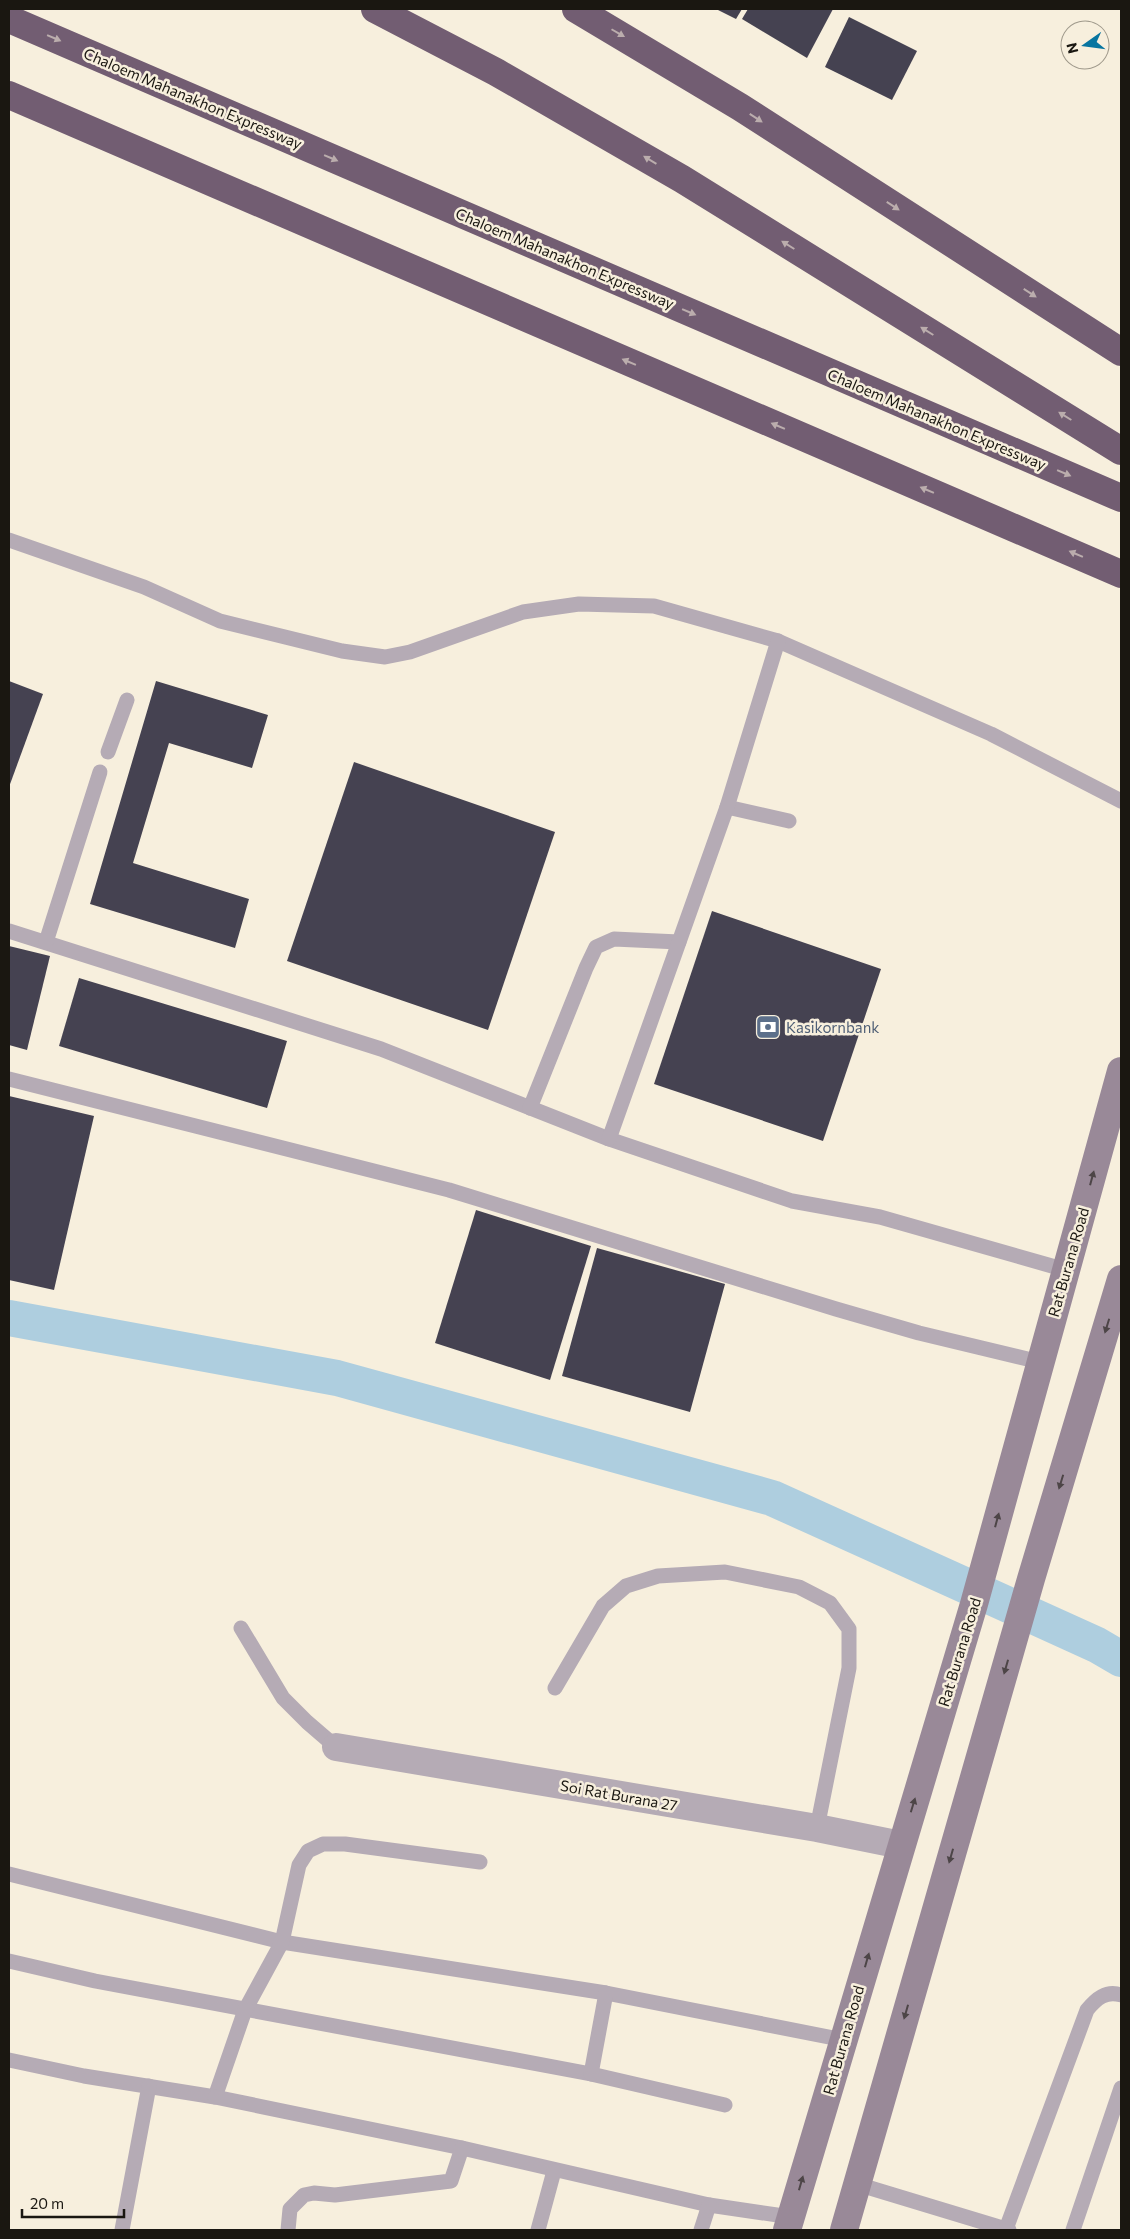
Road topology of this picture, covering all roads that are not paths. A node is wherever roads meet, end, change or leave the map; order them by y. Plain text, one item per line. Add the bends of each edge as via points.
1 (375, 9) edge
2 (576, 9) edge
3 (9, 19) edge
4 (9, 95) edge
5 (1121, 352) edge
6 (1121, 451) edge
7 (1121, 498) edge
8 (9, 540) edge
9 (1121, 574) edge
10 (778, 641) junction
11 (127, 700) dead end
12 (108, 752) dead end
13 (100, 772) dead end
14 (1121, 801) edge
15 (727, 807) junction
16 (789, 821) dead end
17 (9, 930) edge
18 (46, 942) junction
19 (679, 942) junction
20 (1121, 1071) edge
21 (9, 1079) edge
22 (530, 1108) junction
23 (609, 1139) junction
24 (1066, 1270) junction
25 (1120, 1287) edge
26 (1040, 1362) junction
27 (241, 1628) dead end
28 (555, 1688) dead end
29 (336, 1747) joint
30 (817, 1828) junction
31 (901, 1845) junction
32 (480, 1862) dead end
33 (9, 1874) edge
34 (282, 1942) junction
35 (9, 1961) edge
36 (606, 1993) junction
37 (1121, 1995) edge
38 (245, 2010) junction
39 (844, 2040) junction
40 (9, 2060) edge
41 (591, 2074) junction
42 (149, 2086) junction
43 (1121, 2088) edge
44 (215, 2096) junction
45 (725, 2105) dead end
46 (462, 2148) junction
47 (554, 2171) junction
48 (857, 2184) junction
49 (709, 2205) junction
50 (789, 2223) edge
51 (122, 2230) edge
52 (288, 2230) edge
53 (538, 2230) edge
54 (701, 2230) edge
55 (844, 2230) edge
56 (1007, 2230) edge
57 (1073, 2230) edge

6 -> 1 highway via 674,174 496,72
2 -> 5 highway via 740,107
3 -> 7 highway, Chaloem Mahanakhon Expressway
9 -> 4 highway
8 - 10 lane via 144,587 220,620 342,651 385,656 410,652 523,612 579,604 654,606
10 - 14 lane via 991,734
10 - 15 lane
11 - 12 lane
13 - 18 lane
15 - 16 lane
15 - 19 lane
17 - 18 lane
18 - 22 lane via 381,1050
19 - 22 lane via 614,939 596,947
19 - 23 lane
24 -> 20 main road, Rat Burana Road
21 - 26 lane via 449,1190 836,1309
22 - 23 lane
23 - 24 lane via 792,1200 880,1218
24 - 26 main road, Rat Burana Road
25 -> 48 main road via 1031,1579
31 -> 26 main road, Rat Burana Road via 974,1604
27 - 29 lane via 283,1698
28 - 30 lane via 603,1606 626,1586 658,1576 725,1572 799,1587 830,1603 849,1629 849,1668
29 - 30 street, Soi Rat Burana 27
30 - 31 street, Soi Rat Burana 27
39 -> 31 main road, Rat Burana Road
32 - 34 lane via 345,1844 323,1844 308,1852 299,1865
33 - 34 lane
34 - 36 lane
34 - 38 lane
35 - 38 lane
36 - 39 lane
36 - 41 lane
37 - 56 lane via 1115,1993 1097,1998 1087,2010
38 - 41 lane
38 - 44 lane
50 -> 39 main road, Rat Burana Road
40 - 42 lane
41 - 45 lane
42 - 44 lane
42 - 51 lane
43 - 57 lane
44 - 46 lane
46 - 47 lane
46 - 52 lane via 451,2181 335,2195 304,2195 290,2209
47 - 49 lane
47 - 53 lane
48 - 55 main road
48 - 56 lane
49 - 50 lane
49 - 54 lane

